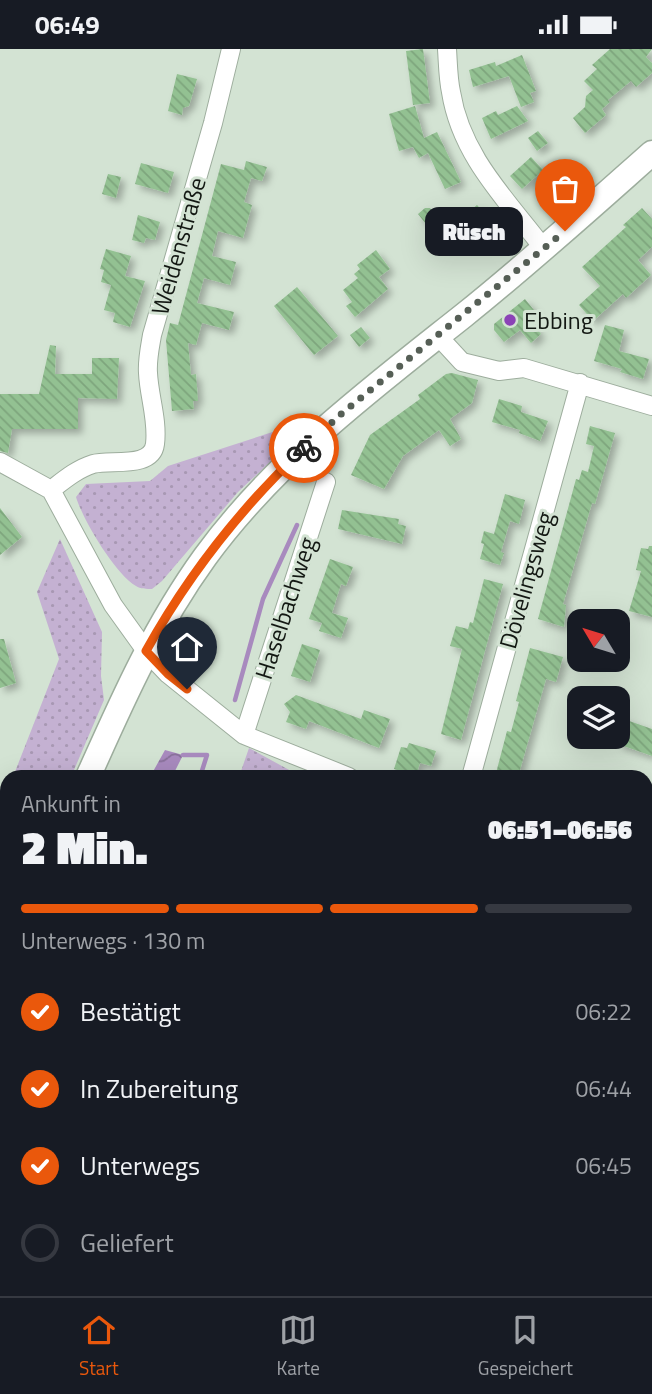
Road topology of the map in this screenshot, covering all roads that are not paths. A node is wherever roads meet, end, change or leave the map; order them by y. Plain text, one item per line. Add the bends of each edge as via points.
1 (231, 49) edge
2 (447, 49) edge
3 (652, 153) edge
4 (544, 249) junction
5 (438, 336) junction
6 (580, 383) junction
7 (652, 406) edge
8 (0, 462) edge
9 (326, 482) dead end
10 (51, 490) junction
11 (146, 651) junction
12 (244, 735) junction
13 (91, 770) edge
14 (332, 770) edge
15 (473, 770) edge

1 - 10 street, Weidenstraße via 152,335 148,371 155,445 143,459 94,464
2 - 4 street via 450,91 466,143 482,172
3 - 4 street
4 - 5 street
5 - 6 street via 462,362 499,371 524,368
5 - 11 street via 340,415 248,504 205,557
6 - 7 street
6 - 15 street, Dövelingsweg
8 - 10 street
9 - 12 street, Haselbachweg
10 - 11 street via 113,605
11 - 12 street
11 - 13 street
12 - 14 street

